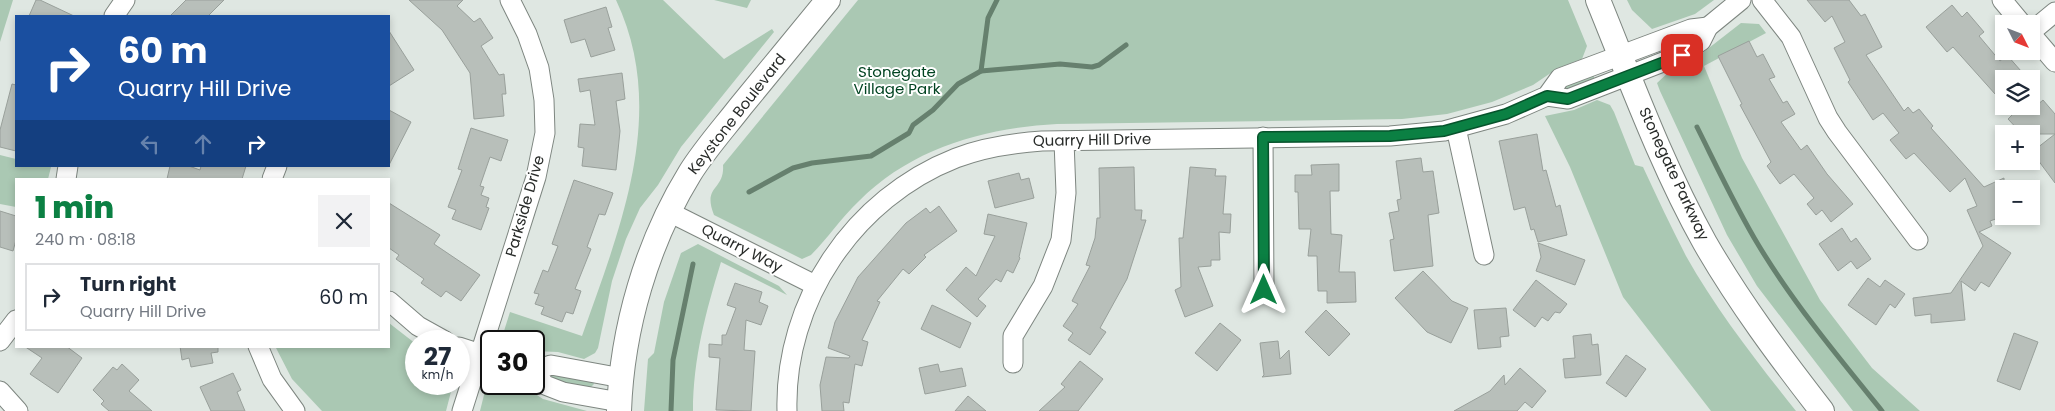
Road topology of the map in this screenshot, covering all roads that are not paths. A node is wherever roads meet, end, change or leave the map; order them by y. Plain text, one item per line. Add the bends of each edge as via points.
1 (124, 0) edge
2 (510, 0) edge
3 (828, 0) edge
4 (1598, 0) edge
5 (1741, 0) edge
6 (1762, 0) edge
7 (2002, 0) edge
8 (2055, 12) edge
9 (115, 15) edge
10 (2014, 15) edge
11 (2040, 25) edge
12 (2040, 44) edge
13 (2055, 62) edge
14 (1624, 65) junction
15 (1456, 128) junction
16 (1263, 137) junction
17 (1064, 141) junction
18 (669, 212) junction
19 (1918, 240) dead end
20 (1484, 255) dead end
21 (815, 285) junction
22 (1264, 290) dead end
23 (390, 302) edge
24 (15, 321) edge
25 (425, 330) edge
26 (492, 330) edge
27 (0, 341) edge
28 (259, 348) edge
29 (1013, 363) dead end
30 (480, 368) edge
31 (622, 378) junction
32 (0, 392) edge
33 (620, 406) edge
34 (18, 411) edge
35 (295, 411) edge
36 (462, 411) edge
37 (787, 411) edge
38 (1822, 411) edge

1 - 9 street
2 - 26 street, Parkside Drive via 528,34 539,68 546,117 536,177
3 - 18 street, Keystone Boulevard via 704,153
4 - 14 street, Stonegate Parkway
5 - 14 street, Quarry Hill Drive via 1708,27 1701,41 1682,55
6 - 19 street via 1791,36 1837,132
7 - 10 street
8 - 11 street
12 - 13 street
14 - 15 street, Quarry Hill Drive via 1568,99 1547,96 1506,114
14 - 38 street, Stonegate Parkway via 1672,179 1705,242 1744,307
15 - 16 street, Quarry Hill Drive via 1418,135
15 - 20 street
16 - 17 street, Quarry Hill Drive
16 - 22 street
17 - 21 street, Quarry Hill Drive via 996,146 958,157 928,171 888,197 865,218 834,254
17 - 29 street via 1066,193 1061,240 1043,286 1013,336
18 - 21 street, Quarry Way
18 - 31 street, Keystone Boulevard via 641,282
21 - 37 street, Quarry Hill Drive via 795,338
23 - 25 street
24 - 27 street
28 - 35 street via 272,379
30 - 36 street, Parkside Drive
31 - 33 street, Keystone Boulevard
31 - 33 street via 551,365 534,371 544,385
32 - 34 street

